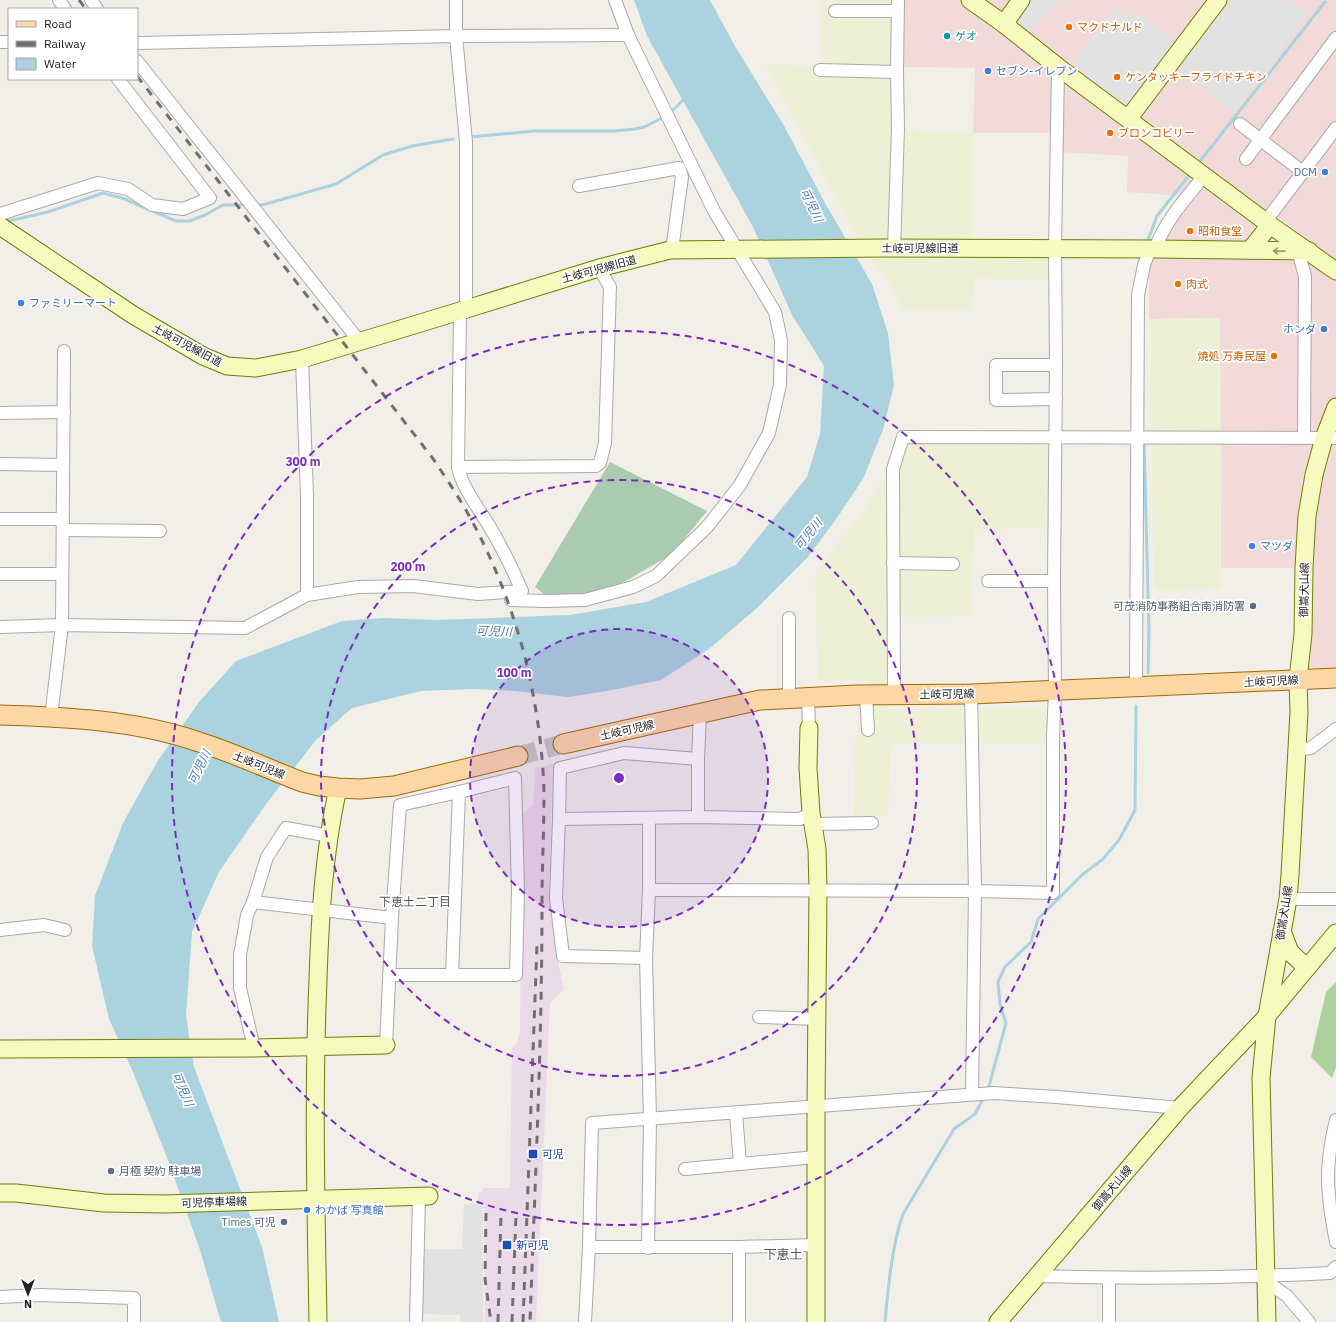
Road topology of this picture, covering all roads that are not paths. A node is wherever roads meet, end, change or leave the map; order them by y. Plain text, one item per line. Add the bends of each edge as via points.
1 (90, 0) edge
2 (456, 0) edge
3 (615, 0) edge
4 (970, 0) edge
5 (1021, 0) edge
6 (1218, 0) edge
7 (898, 5) edge
8 (96, 8) edge
9 (835, 11) dead end
10 (1004, 24) junction
11 (628, 35) junction
12 (456, 36) junction
13 (1336, 38) edge
14 (138, 43) edge
15 (138, 62) edge
16 (1058, 67) junction
17 (820, 70) dead end
18 (896, 72) junction
19 (119, 80) edge
20 (1128, 119) junction
21 (1240, 124) dead end
22 (1336, 128) edge
23 (1261, 140) junction
24 (1246, 159) dead end
25 (1303, 172) junction
26 (1204, 176) junction
27 (579, 186) dead end
28 (1268, 223) junction
29 (2, 227) edge
30 (889, 248) junction
31 (736, 249) junction
32 (1055, 249) junction
33 (1153, 249) junction
34 (672, 250) junction
35 (1250, 250) junction
36 (1304, 251) junction
37 (599, 268) junction
38 (1336, 271) edge
39 (463, 310) junction
40 (360, 342) junction
41 (64, 351) dead end
42 (302, 359) junction
43 (1056, 365) junction
44 (1056, 399) junction
45 (1336, 407) edge
46 (64, 412) junction
47 (0, 413) edge
48 (1056, 436) junction
49 (1137, 437) junction
50 (1304, 437) junction
51 (1330, 438) edge
52 (0, 464) edge
53 (63, 465) junction
54 (458, 466) junction
55 (0, 519) edge
56 (63, 524) junction
57 (160, 531) dead end
58 (893, 563) junction
59 (953, 564) dead end
60 (0, 574) edge
61 (62, 574) junction
62 (988, 581) dead end
63 (1054, 581) junction
64 (307, 595) junction
65 (511, 600) dead end
66 (790, 618) dead end
67 (62, 625) junction
68 (0, 627) edge
69 (1336, 678) edge
70 (1298, 679) junction
71 (1136, 687) junction
72 (1055, 691) junction
73 (971, 694) junction
74 (866, 695) junction
75 (894, 695) junction
76 (808, 697) junction
77 (789, 699) junction
78 (700, 714) junction
79 (0, 716) edge
80 (52, 717) junction
81 (809, 728) joint
82 (1336, 729) edge
83 (868, 730) dead end
84 (563, 744) tunnel mouth
85 (1297, 750) junction
86 (518, 756) tunnel mouth
87 (698, 759) junction
88 (338, 788) junction
89 (459, 792) junction
90 (698, 817) junction
91 (649, 818) junction
92 (559, 819) junction
93 (812, 819) junction
94 (872, 823) dead end
95 (330, 836) junction
96 (649, 890) junction
97 (818, 890) junction
98 (974, 891) junction
99 (1288, 899) junction
100 (1336, 899) edge
101 (253, 902) junction
102 (321, 909) junction
103 (392, 918) junction
104 (0, 930) edge
105 (65, 930) dead end
106 (1282, 930) junction
107 (1336, 933) edge
108 (646, 958) junction
109 (1307, 968) junction
110 (389, 975) junction
111 (452, 975) junction
112 (1267, 1016) junction
113 (759, 1017) dead end
114 (817, 1019) junction
115 (386, 1045) joint
116 (315, 1047) junction
117 (254, 1048) junction
118 (0, 1049) edge
119 (972, 1094) junction
120 (816, 1107) junction
121 (1180, 1108) junction
122 (736, 1113) junction
123 (650, 1119) junction
124 (1335, 1125) edge
125 (816, 1157) junction
126 (740, 1164) junction
127 (685, 1169) dead end
128 (0, 1193) edge
129 (424, 1196) joint
130 (316, 1200) junction
131 (1336, 1242) edge
132 (817, 1245) junction
133 (589, 1247) junction
134 (739, 1247) junction
135 (648, 1248) junction
136 (1336, 1267) edge
137 (1037, 1276) junction
138 (1109, 1279) junction
139 (1266, 1279) junction
140 (0, 1297) edge
141 (134, 1322) edge
142 (318, 1322) edge
143 (416, 1322) edge
144 (584, 1322) edge
145 (739, 1322) edge
146 (816, 1322) edge
147 (998, 1322) edge
148 (1109, 1322) edge
149 (1267, 1322) edge
150 (1309, 1322) edge

1 - 8 street
2 - 12 street
3 - 11 street
4 - 10 street
5 - 10 street
6 - 20 street
7 - 9 street
7 - 18 street
10 - 16 street
11 - 12 street
11 - 31 street via 714,211
12 - 14 street
12 - 39 street via 466,142
13 - 23 street
15 - 40 street
16 - 20 street
16 - 32 street
17 - 18 street
18 - 30 street via 898,128
19 - 29 street via 210,198 183,208 152,205 128,189 98,183
20 - 26 street
21 - 23 street
22 - 25 street
23 - 24 street
23 - 25 street
25 - 28 street
26 - 28 street
26 - 33 street via 1170,220
27 - 34 street via 679,168 682,177
28 - 35 street
28 - 36 street
29 - 42 street, 土岐可児線旧道 via 133,315 203,356 227,366 256,368
30 - 31 street, 土岐可児線旧道
30 - 32 street, 土岐可児線旧道
31 - 34 street, 土岐可児線旧道
31 - 65 street via 775,312 781,340 780,385 769,433 740,485 707,527 656,576 632,587 585,600
32 - 33 street, 土岐可児線旧道
32 - 43 street
33 - 35 street, 土岐可児線旧道
33 - 49 street via 1144,265 1138,295
34 - 37 street, 土岐可児線旧道
36 -> 35 street, 土岐可児線旧道
36 - 38 street
36 - 50 street
37 - 39 street, 土岐可児線旧道
37 - 54 street via 610,287 605,443 600,463 596,466
39 - 40 street, 土岐可児線旧道
39 - 54 street
40 - 42 street, 土岐可児線旧道
41 - 46 street
42 - 64 street via 307,496
43 - 44 street
43 - 44 street via 996,365 996,400
44 - 48 street
45 - 51 street, 御嵩犬山線
46 - 47 street
46 - 53 street
48 - 49 street
48 - 58 street via 903,437 893,468
48 - 63 street
49 - 50 street
49 - 71 street
50 - 51 street
51 - 70 street, 御嵩犬山線 via 1314,475 1307,516 1303,634
52 - 53 street
53 - 56 street
54 - 64 street via 460,478 492,531 522,591 478,594 413,586 358,587
55 - 56 street
56 - 57 street
56 - 61 street
58 - 59 street
58 - 75 street
60 - 61 street
61 - 67 street
62 - 63 street
63 - 72 street
64 - 67 street via 244,628
66 - 77 street
67 - 68 street
67 - 80 street
69 - 70 main road, 土岐可児線
70 - 71 main road, 土岐可児線
70 - 85 street, 御嵩犬山線
71 - 72 main road, 土岐可児線
72 - 73 main road, 土岐可児線
72 - 98 street via 1053,893
73 - 75 main road, 土岐可児線
73 - 98 street
74 - 75 main road, 土岐可児線
74 - 76 main road, 土岐可児線
74 - 83 street
76 - 77 main road, 土岐可児線
76 - 81 street
77 - 78 main road, 土岐可児線 via 760,700
78 - 84 main road, 土岐可児線
78 - 87 street
79 - 80 main road, 土岐可児線
80 - 88 main road, 土岐可児線 via 165,732 199,741 302,782
81 - 93 street via 808,768
82 - 85 street via 1311,748
85 - 99 street, 御嵩犬山線
86 - 88 main road, 土岐可児線 via 394,786
87 - 90 street
87 - 92 street via 624,753 560,768
88 - 95 street
89 - 103 street via 400,805
89 - 111 street
89 - 111 street via 515,778 518,890 516,975
90 - 91 street
90 - 93 street
91 - 92 street
91 - 96 street
92 - 108 street via 556,898 563,956
93 - 94 street
93 - 97 street via 817,849
95 - 101 street via 286,828 267,857
95 - 102 street
96 - 97 street
96 - 108 street
97 - 98 street
97 - 114 street
98 - 119 street
99 - 100 street
99 - 106 street, 御嵩犬山線
101 - 102 street
101 - 117 street via 247,915 240,955 240,988
102 - 103 street
102 - 116 street
103 - 110 street
104 - 105 street via 44,925
106 - 109 street via 1290,952
106 - 112 street, 御嵩犬山線
107 - 109 street
108 - 123 street
109 - 112 street
110 - 111 street
110 - 115 street
112 - 121 street, 御嵩犬山線
112 - 139 street via 1261,1078
113 - 114 street
114 - 120 street
115 - 116 street
116 - 117 street
116 - 130 street
117 - 118 street
119 - 120 street
119 - 121 street via 994,1092 1057,1096
120 - 122 street
120 - 125 street
121 - 137 street, 御嵩犬山線
122 - 123 street
122 - 126 street
123 - 133 street via 592,1124
123 - 135 street
124 - 131 street via 1329,1159 1328,1196
125 - 126 street
125 - 132 street
126 - 127 street
128 - 130 street, 可児停車場線 via 104,1202 164,1204
129 - 130 street, 可児停車場線
129 - 143 street
130 - 142 street
132 - 134 street
132 - 146 street
133 - 135 street
133 - 144 street
134 - 135 street
134 - 145 street
136 - 139 street via 1330,1273
137 - 138 street
137 - 147 street, 御嵩犬山線
138 - 139 street
138 - 148 street
139 - 149 street
139 - 150 street via 1287,1296
140 - 141 street via 40,1295 134,1298

